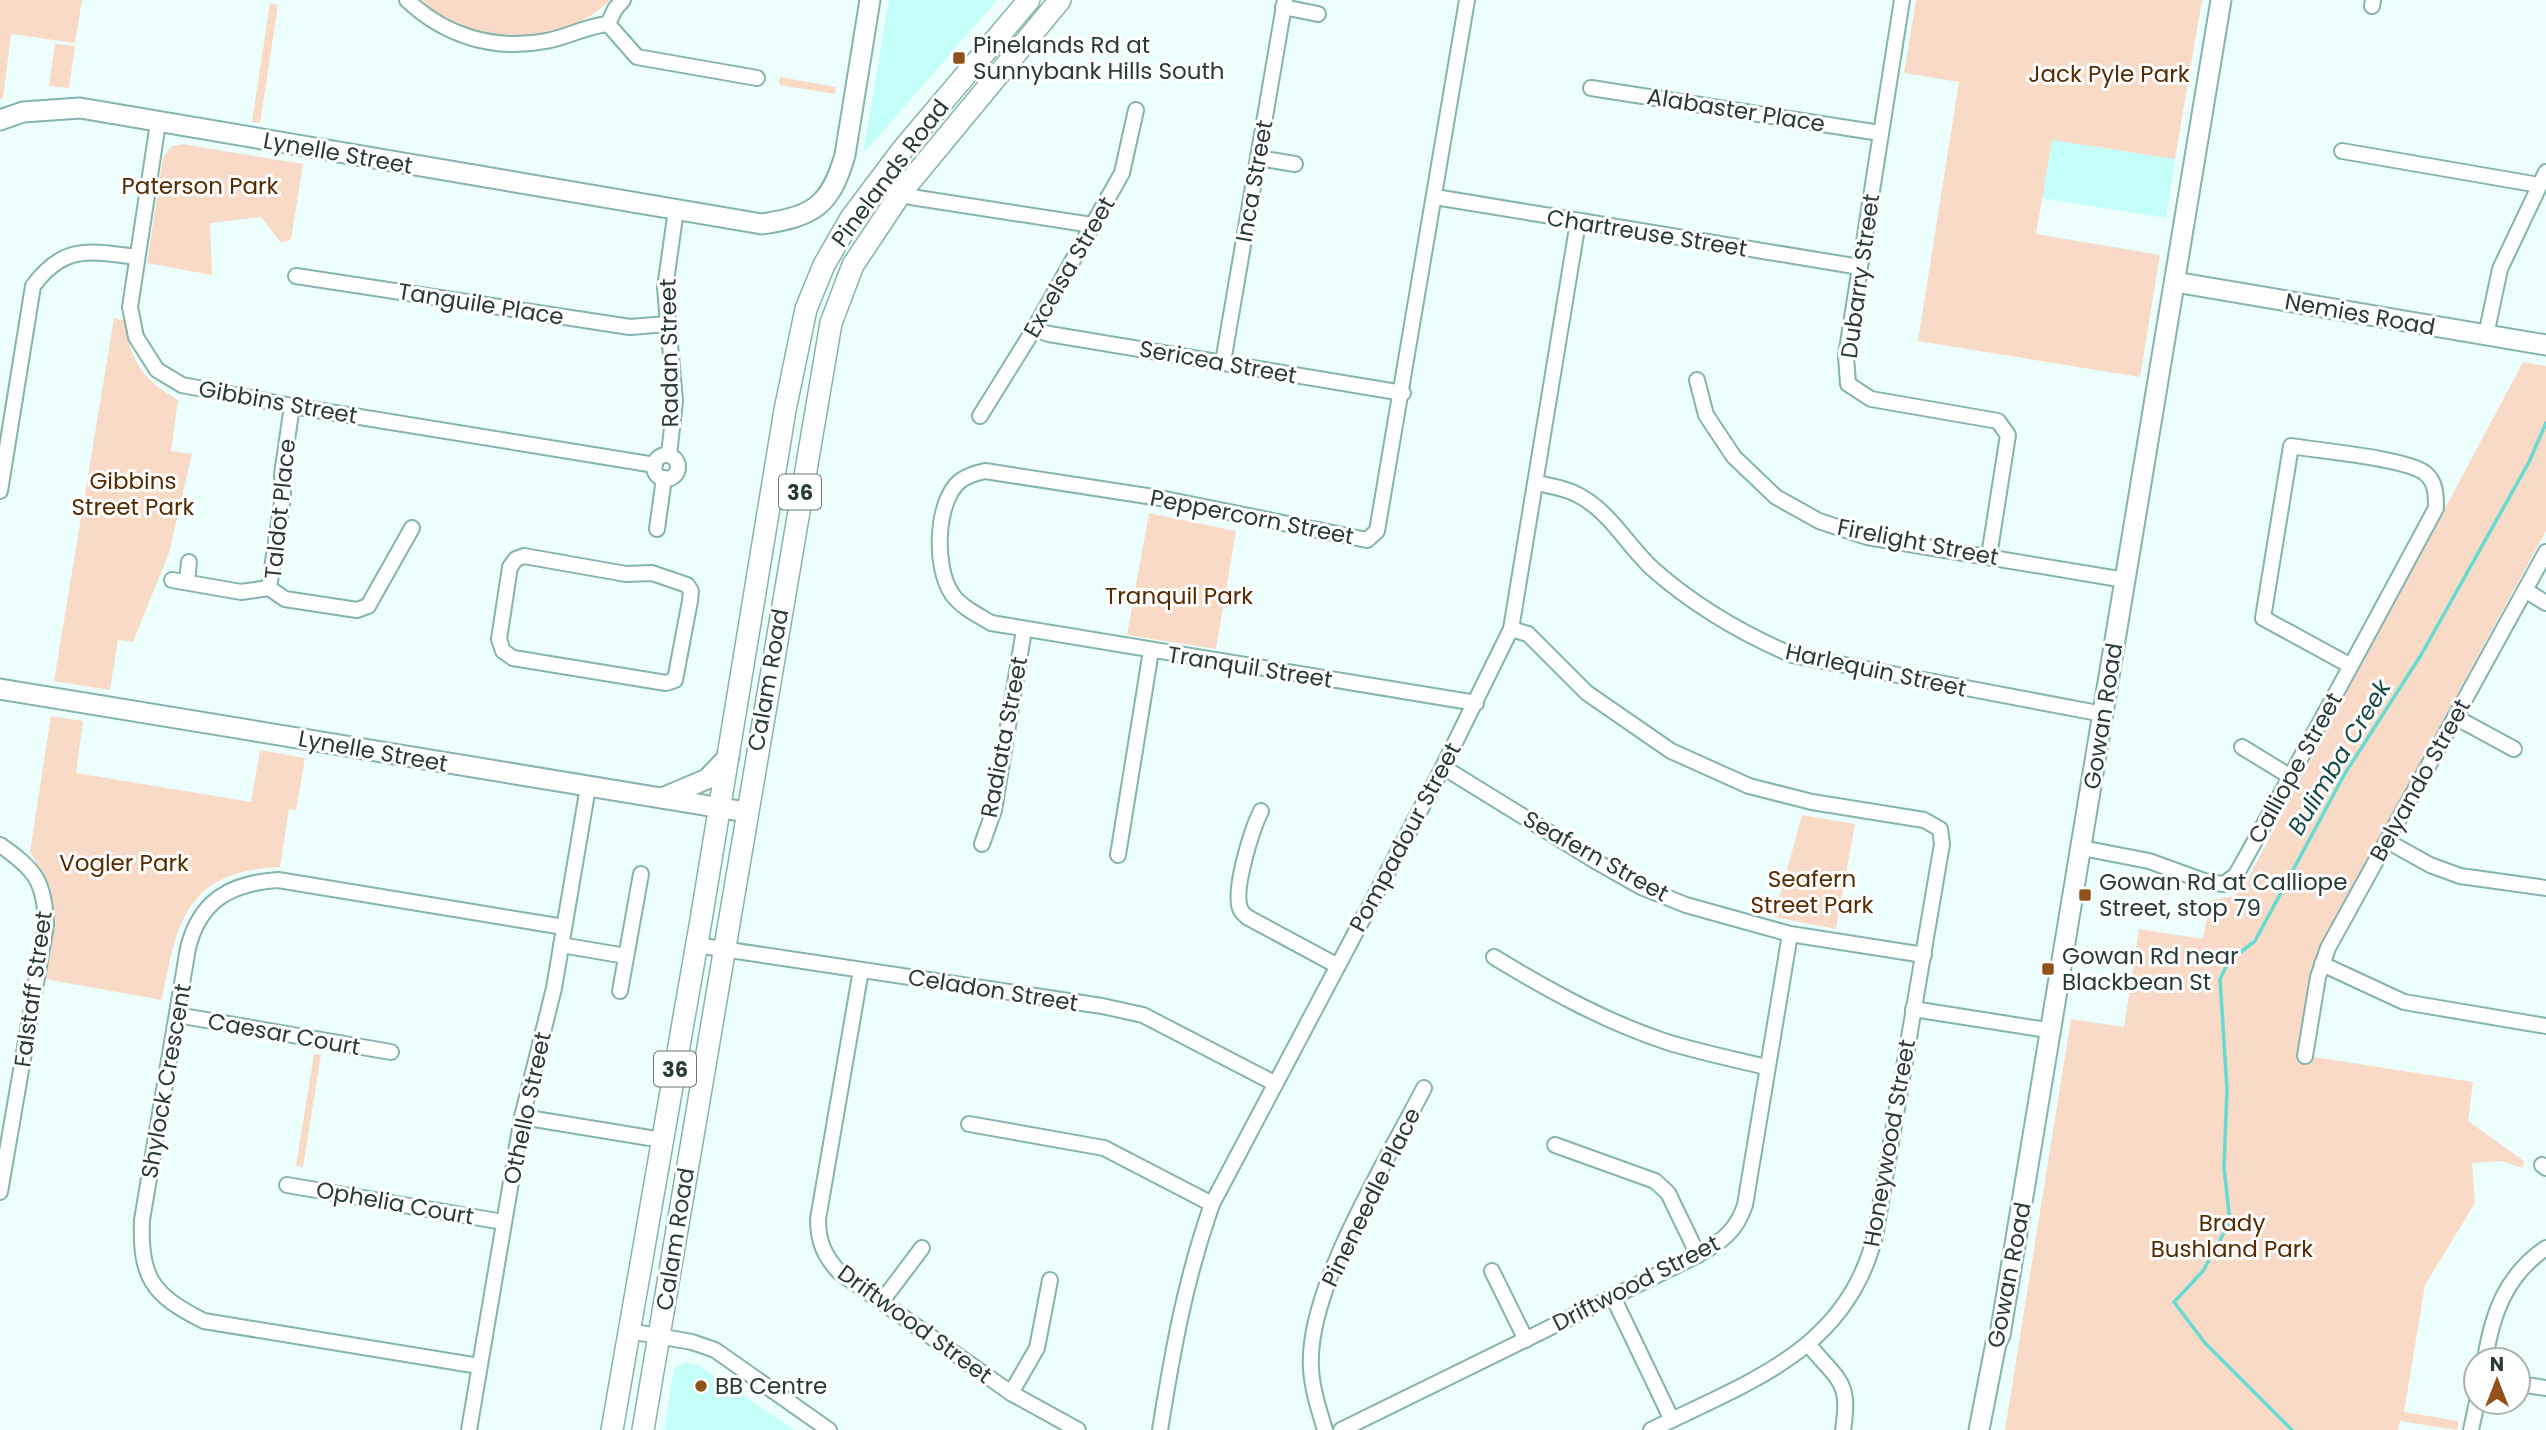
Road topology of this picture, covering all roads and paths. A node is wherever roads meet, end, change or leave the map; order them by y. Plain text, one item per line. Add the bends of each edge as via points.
1 (407, 0) edge
2 (623, 0) edge
3 (870, 0) edge
4 (1029, 0) edge
5 (1060, 0) edge
6 (1467, 0) edge
7 (1902, 0) edge
8 (2221, 0) edge
9 (1284, 4) edge
10 (1318, 14) dead end
11 (608, 24) junction
12 (757, 78) dead end
13 (1591, 88) dead end
14 (1136, 110) dead end
15 (0, 120) edge
16 (158, 123) junction
17 (1880, 133) junction
18 (2342, 151) dead end
19 (1258, 158) junction
20 (1296, 164) dead end
21 (2543, 178) edge
22 (877, 184) junction
23 (903, 190) junction
24 (1435, 197) junction
25 (676, 210) junction
26 (1578, 222) junction
27 (1092, 225) junction
28 (137, 257) junction
29 (1860, 267) junction
30 (296, 276) dead end
31 (2175, 282) junction
32 (667, 324) junction
33 (1034, 329) junction
34 (2486, 335) junction
35 (2546, 345) edge
36 (1223, 362) junction
37 (1697, 380) dead end
38 (1403, 393) junction
39 (292, 406) junction
40 (785, 410) joint
41 (980, 416) dead end
42 (669, 455) junction
43 (654, 465) junction
44 (664, 478) junction
45 (1537, 483) junction
46 (0, 491) edge
47 (412, 528) dead end
48 (657, 529) dead end
49 (2546, 552) edge
50 (1989, 556) junction
51 (190, 562) dead end
52 (652, 573) joint
53 (172, 580) dead end
54 (2125, 580) junction
55 (187, 582) junction
56 (269, 588) junction
57 (2525, 590) junction
58 (2546, 603) edge
59 (1511, 629) junction
60 (1024, 630) junction
61 (1151, 651) junction
62 (2351, 666) junction
63 (0, 689) edge
64 (1476, 703) junction
65 (2103, 714) junction
66 (2455, 717) junction
67 (2242, 747) dead end
68 (2514, 749) dead end
69 (729, 756) junction
70 (1443, 767) junction
71 (2291, 776) junction
72 (589, 787) junction
73 (661, 798) junction
74 (720, 807) junction
75 (1261, 811) dead end
76 (746, 812) junction
77 (2387, 841) junction
78 (982, 844) dead end
79 (0, 845) edge
80 (2082, 848) junction
81 (1118, 855) dead end
82 (641, 874) dead end
83 (2546, 888) edge
84 (564, 927) junction
85 (1790, 934) junction
86 (696, 945) junction
87 (561, 946) junction
88 (724, 949) junction
89 (1924, 955) junction
90 (626, 956) junction
91 (1494, 957) dead end
92 (2322, 964) junction
93 (1336, 965) junction
94 (861, 970) junction
95 (620, 991) dead end
96 (1913, 1009) junction
97 (177, 1016) junction
98 (2546, 1026) edge
99 (2053, 1031) junction
100 (391, 1052) dead end
101 (2305, 1056) dead end
102 (1766, 1067) junction
103 (1275, 1083) junction
104 (1424, 1087) dead end
105 (522, 1117) junction
106 (969, 1124) dead end
107 (662, 1140) junction
108 (1555, 1145) dead end
109 (287, 1185) dead end
110 (0, 1192) edge
111 (1212, 1204) junction
112 (503, 1222) junction
113 (922, 1248) dead end
114 (2546, 1248) edge
115 (1699, 1255) junction
116 (1492, 1272) dead end
117 (1050, 1280) dead end
118 (1613, 1297) junction
119 (882, 1301) junction
120 (629, 1331) junction
121 (2000, 1335) junction
122 (659, 1336) junction
123 (1526, 1340) junction
124 (1809, 1345) junction
125 (2487, 1346) edge
126 (479, 1366) junction
127 (1011, 1393) junction
128 (1672, 1420) junction
129 (469, 1430) edge
130 (612, 1430) edge
131 (643, 1430) edge
132 (829, 1430) edge
133 (1077, 1430) edge
134 (1160, 1430) edge
135 (1325, 1430) edge
136 (1341, 1430) edge
137 (1651, 1430) edge
138 (1843, 1430) edge
139 (1979, 1430) edge
140 (1990, 1430) edge

1 - 11 street via 461,36 492,43 546,41
2 - 11 street
3 - 25 street, Lynelle Street via 845,155 839,175 815,209 800,218 762,224
4 - 22 main road, Pinelands Road / 36
5 - 23 main road, Calam Road / 36
6 - 24 street, Peppercorn Street
7 - 17 street, Dubarry Street
8 - 31 street, Gowan Road
9 - 10 street
9 - 19 street, Inca Street
11 - 12 street via 637,57
13 - 17 street, Alabaster Place
14 - 27 street, Excelsa Street via 1122,173
15 - 16 street, Lynelle Street via 23,112 80,108
16 - 25 street, Lynelle Street
16 - 28 street, Gibbins Street
17 - 29 street, Dubarry Street
18 - 21 street
19 - 20 street
19 - 36 street, Inca Street
21 - 34 street via 2500,269
22 - 23 street
22 - 40 main road, Pinelands Road / 36 via 838,236 810,295
23 - 27 street via 911,197
23 - 76 main road, Calam Road / 36 via 853,265 826,341
24 - 26 street, Chartreuse Street
24 - 38 street, Peppercorn Street
25 - 32 street, Radan Street via 665,288
26 - 29 street, Chartreuse Street
26 - 45 street, Pompadour Street
27 - 33 street, Excelsa Street
28 - 39 street, Gibbins Street via 130,307 136,337 157,370 182,385
28 - 46 street via 89,251 64,256 33,286
29 - 50 street, Dubarry Street via 1846,356 1848,384 1871,399 1998,421 2008,435
30 - 32 street, Tanguile Place via 630,327
31 - 34 street, Nemies Road
31 - 54 street, Gowan Road
32 - 42 street, Radan Street via 675,401
33 - 36 street, Sericea Street
33 - 41 street, Excelsa Street
34 - 35 street, Nemies Road
36 - 38 street, Sericea Street
37 - 50 street, Firelight Street via 1706,415 1734,457 1776,497 1819,521 1867,537
38 - 60 street, Peppercorn Street via 1381,522 1367,540 997,471 971,474 959,482 946,505 940,541 943,577 968,609 991,623
39 - 43 street, Gibbins Street
39 - 56 street, Taldot Place
40 - 69 main road, Calam Road / 36
42 - 43 street via 659,457
42 - 44 street via 676,459 677,471
43 - 44 street
44 - 48 street
45 - 59 street, Pompadour Street
45 - 65 street, Harlequin Street via 1576,493 1596,505 1653,569 1702,609 1792,655
47 - 56 street, Taldot Place via 368,606 357,610 285,599
49 - 57 street, Belyando Street
50 - 54 street, Firelight Street
51 - 55 street
52 - 52 street via 677,580 691,591 675,680 513,658 503,651 499,639 510,568 516,559 524,556 626,574
53 - 55 street
54 - 65 street, Gowan Road
55 - 56 street via 241,592
57 - 58 street
57 - 66 street, Belyando Street
59 - 64 street, Pompadour Street
59 - 89 street, Honeywood Street via 1528,634 1587,693 1671,751 1749,786 1812,802 1924,820 1940,829 1942,844
60 - 61 street, Tranquil Street
60 - 78 street, Radiata Street via 995,810
61 - 64 street, Tranquil Street
61 - 81 street
62 - 62 street, Calliope Street via 2263,618 2291,446 2405,465 2426,474 2437,491 2436,508
62 - 71 street, Calliope Street
63 - 72 street, Lynelle Street
64 - 70 street, Pompadour Street
65 - 80 street, Gowan Road
66 - 68 street
66 - 77 street, Belyando Street
67 - 71 street
69 - 73 street via 707,779
69 - 74 main road, Calam Road / 36
70 - 85 street, Seafern Street via 1641,887 1729,919
70 - 93 street, Pompadour Street
71 - 80 street, Calliope Street via 2236,875 2224,884 2149,861
72 - 73 street, Lynelle Street
72 - 84 street, Othello Street
73 - 74 street, Lynelle Street
74 - 76 street, Lynelle Street
74 - 86 main road, Calam Road / 36
75 - 93 street via 1252,830 1240,908 1247,917
76 - 88 main road, Calam Road / 36
77 - 83 street via 2460,876
77 - 92 street, Belyando Street
79 - 110 street, Falstaff Street via 24,861 41,882 46,902 46,925
80 - 99 street, Gowan Road
82 - 90 street
84 - 87 street, Othello Street
84 - 97 street, Shylock Crescent via 278,880 251,882 225,892 202,913 190,939
85 - 89 street, Seafern Street
85 - 102 street, Driftwood Street
86 - 88 street, Celadon Street
86 - 107 main road, Calam Road / 36
87 - 90 street
87 - 105 street, Othello Street
88 - 94 street, Celadon Street
88 - 122 main road, Calam Road / 36
89 - 96 street, Honeywood Street
90 - 95 street
91 - 102 street via 1608,1018 1667,1042
92 - 98 street via 2404,1002
92 - 101 street, Belyando Street
93 - 103 street, Pompadour Street
94 - 103 street, Celadon Street via 1143,1015
94 - 119 street, Driftwood Street via 818,1237 825,1256 839,1272
96 - 99 street
96 - 124 street, Honeywood Street via 1866,1266 1844,1307
97 - 100 street, Caesar Court
97 - 126 street, Shylock Crescent via 142,1220 141,1255 154,1285 177,1307 204,1321
99 - 121 street, Gowan Road
102 - 115 street, Driftwood Street via 1739,1224
103 - 111 street, Pompadour Street
104 - 135 street, Pineneedle Place via 1338,1255 1323,1295 1311,1366
105 - 107 street
105 - 112 street, Othello Street
106 - 111 street via 1104,1148
107 - 120 main road, Calam Road / 36
108 - 115 street via 1655,1181 1668,1193
109 - 112 street, Ophelia Court
111 - 134 street, Pompadour Street via 1178,1318
112 - 126 street, Othello Street
113 - 119 street
114 - 125 street via 2519,1272 2502,1296
115 - 118 street, Driftwood Street
116 - 123 street
117 - 127 street via 1037,1348
118 - 123 street, Driftwood Street
118 - 128 street
119 - 127 street, Driftwood Street
120 - 122 street
120 - 130 main road, Calam Road / 36
121 - 139 street, Gowan Road
121 - 140 street
122 - 131 main road, Calam Road / 36
122 - 132 street via 715,1350
123 - 136 street, Driftwood Street
124 - 128 street, Honeywood Street
124 - 138 street via 1844,1388
126 - 129 street, Othello Street
127 - 133 street, Driftwood Street
128 - 137 street, Honeywood Street

